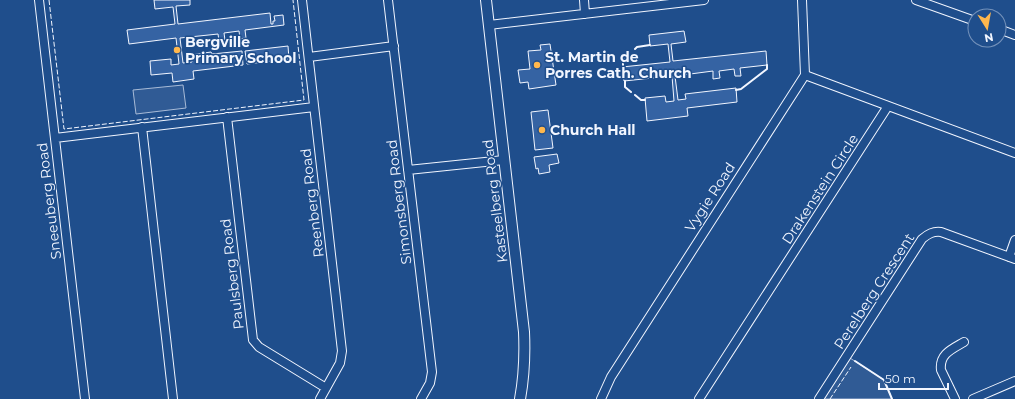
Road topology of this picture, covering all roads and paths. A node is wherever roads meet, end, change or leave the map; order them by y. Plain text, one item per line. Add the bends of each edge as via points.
1 (39, 0) edge
2 (302, 0) edge
3 (388, 0) edge
4 (486, 0) edge
5 (584, 0) edge
6 (704, 0) edge
7 (802, 0) edge
8 (916, 0) edge
9 (585, 14) junction
10 (967, 18) edge
11 (489, 25) junction
12 (394, 46) junction
13 (308, 57) junction
14 (805, 75) junction
15 (888, 106) junction
16 (314, 108) junction
17 (228, 118) junction
18 (142, 127) junction
19 (55, 138) junction
20 (1015, 153) edge
21 (504, 160) junction
22 (408, 170) junction
23 (1015, 240) edge
24 (1012, 258) edge
25 (964, 342) dead end
26 (1015, 380) edge
27 (326, 388) junction
28 (85, 399) edge
29 (173, 399) edge
30 (320, 399) edge
31 (421, 399) edge
32 (520, 399) edge
33 (601, 399) edge
34 (699, 399) edge
35 (819, 399) edge
36 (955, 399) edge
37 (973, 399) edge

1 - 19 street, Sneeuberg Road
2 - 13 street, Reenberg Road
3 - 12 street, Simonsberg Road
4 - 11 street, Kasteelberg Road
5 - 9 street
6 - 9 street
7 - 14 street
8 - 10 street
9 - 11 street
11 - 21 street, Kasteelberg Road
12 - 13 street
12 - 22 street, Simonsberg Road
13 - 16 street, Reenberg Road
14 - 15 street
14 - 33 street, Vygie Road via 619,364
15 - 20 street
15 - 34 street, Drakenstein Circle
16 - 17 street
16 - 27 street, Reenberg Road via 342,351 340,363
17 - 18 street
17 - 27 street, Paulsberg Road via 253,340 259,347
18 - 19 street
18 - 29 street
19 - 28 street, Sneeuberg Road
21 - 22 street
21 - 32 street, Kasteelberg Road via 524,332 525,353
22 - 31 street, Simonsberg Road via 432,375
23 - 24 street
24 - 35 street, Perelberg Crescent via 941,232 926,236
25 - 36 street via 945,353 940,365
26 - 37 street
27 - 30 street, Reenberg Road

